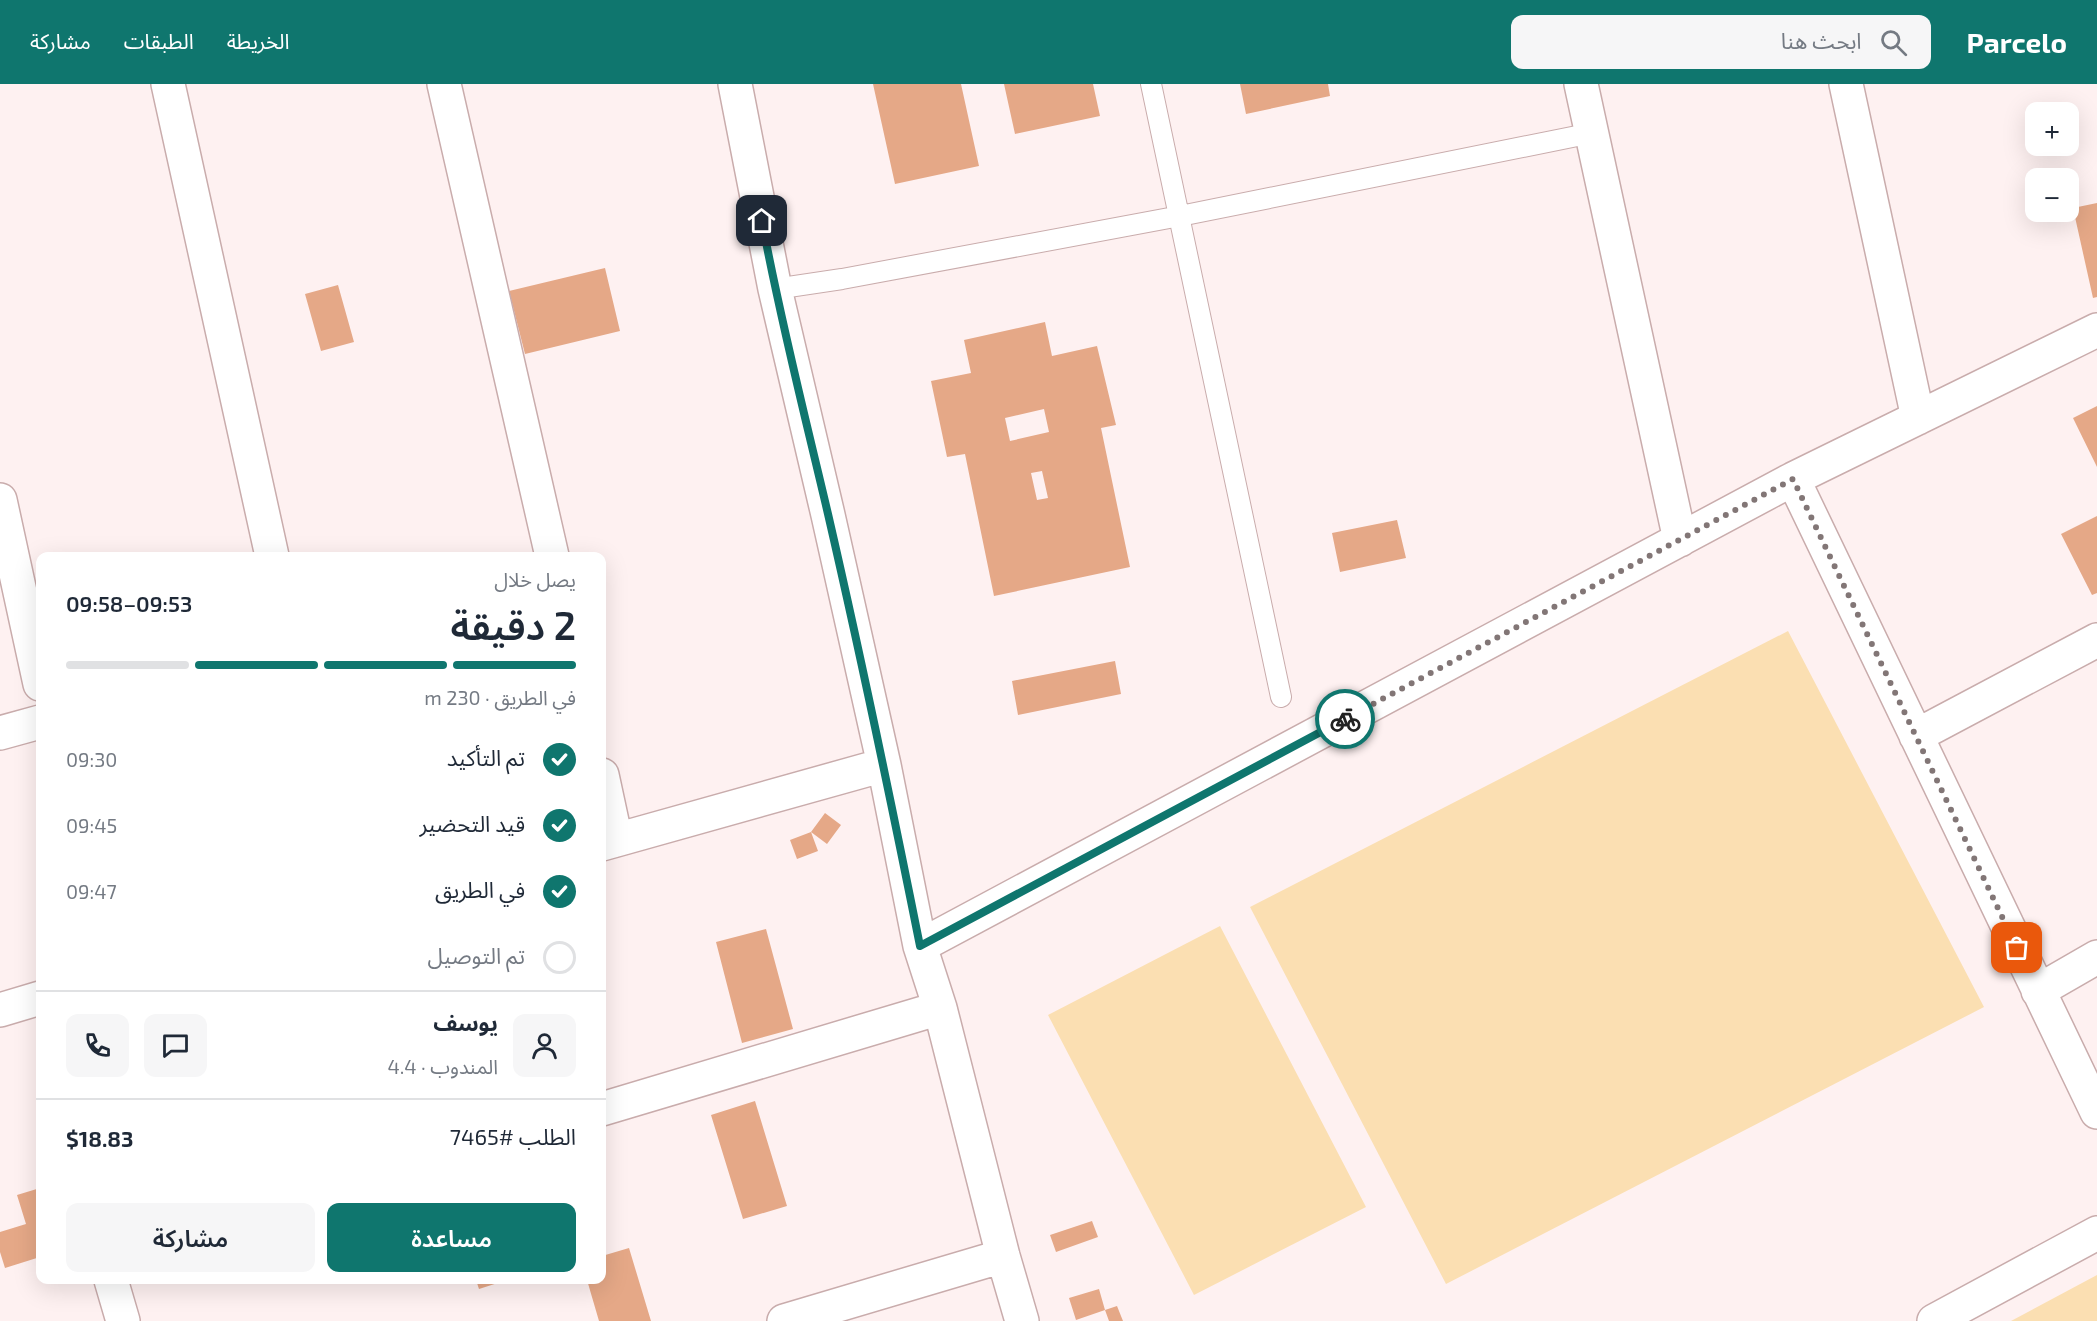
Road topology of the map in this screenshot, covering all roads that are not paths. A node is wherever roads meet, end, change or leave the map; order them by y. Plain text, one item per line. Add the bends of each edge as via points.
1 (168, 84) edge
2 (444, 84) edge
3 (735, 84) edge
4 (1151, 84) edge
5 (1581, 84) edge
6 (1846, 84) edge
7 (1592, 134) junction
8 (1180, 216) junction
9 (775, 290) junction
10 (2097, 330) edge
11 (1918, 418) junction
12 (1793, 479) junction
13 (0, 500) edge
14 (1680, 540) junction
15 (271, 552) edge
16 (551, 552) edge
17 (2097, 640) edge
18 (36, 666) edge
19 (1281, 697) dead end
20 (36, 723) edge
21 (0, 733) edge
22 (1916, 735) junction
23 (884, 765) junction
24 (606, 814) edge
25 (609, 842) edge
26 (920, 946) junction
27 (2097, 957) edge
28 (2038, 991) junction
29 (36, 1006) edge
30 (940, 1008) junction
31 (0, 1010) edge
32 (606, 1108) edge
33 (2097, 1112) edge
34 (2097, 1233) edge
35 (1003, 1256) junction
36 (112, 1284) edge
37 (123, 1321) edge
38 (784, 1321) edge
39 (1022, 1321) edge
40 (1934, 1321) edge

1 - 15 street
2 - 16 street
3 - 9 street
4 - 8 lane
5 - 7 street
6 - 11 street
7 - 8 lane
7 - 14 street
8 - 9 lane
8 - 19 lane
9 - 23 street
10 - 11 street
11 - 12 street
12 - 14 street
12 - 22 street
13 - 18 street
14 - 26 street
17 - 22 street
20 - 21 street
22 - 28 street
23 - 25 street
23 - 26 street
24 - 25 street
26 - 30 street
27 - 28 street
28 - 33 street
29 - 31 street
30 - 32 street
30 - 35 street
34 - 40 street
35 - 38 street
35 - 39 street
36 - 37 street

